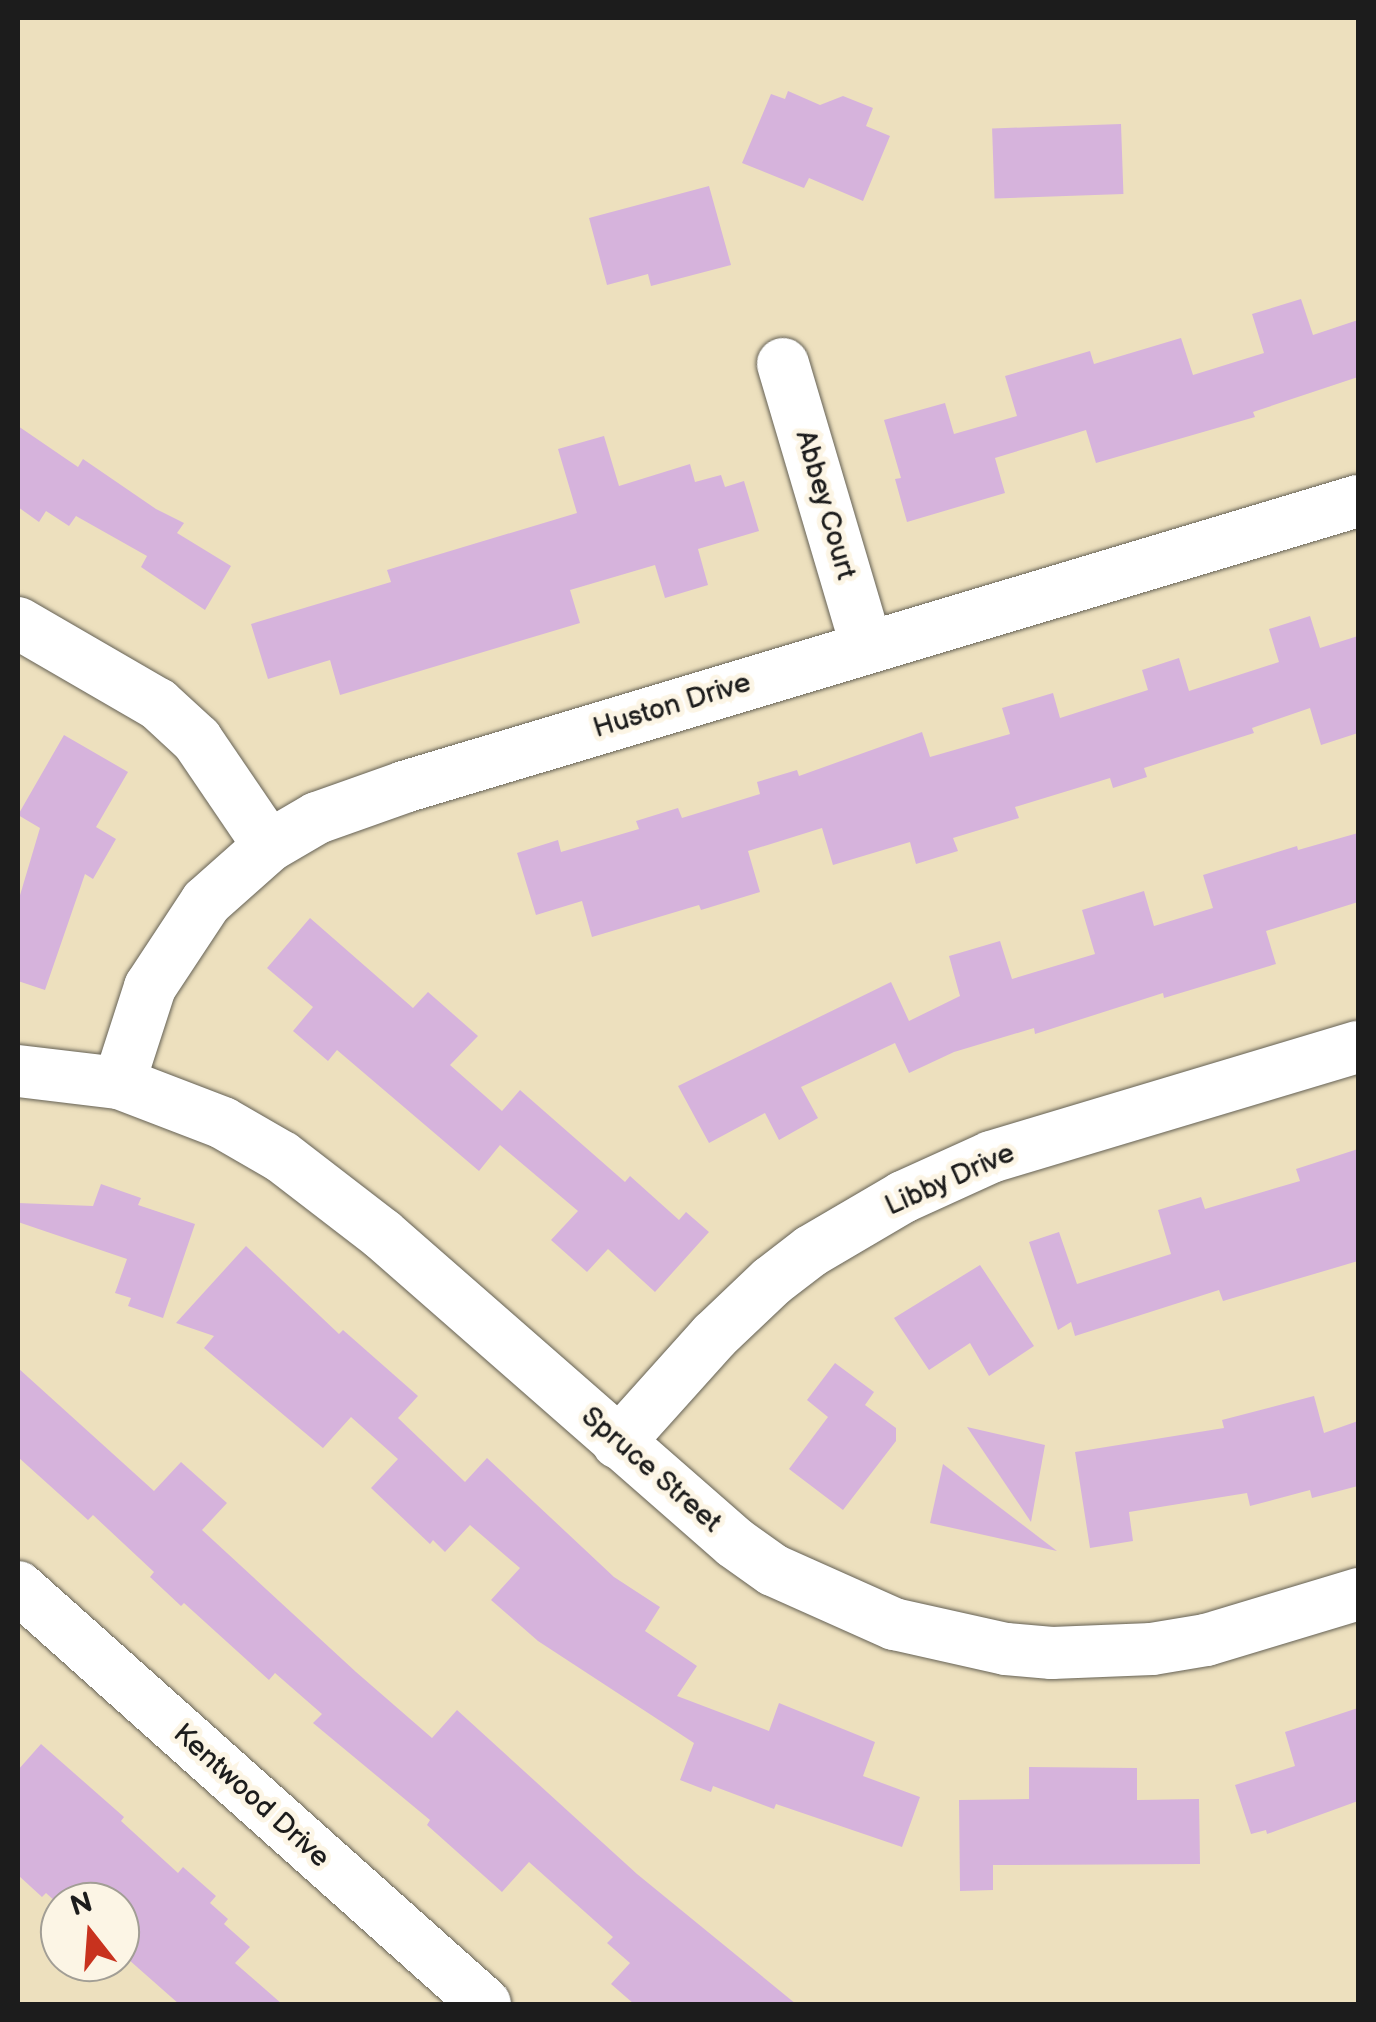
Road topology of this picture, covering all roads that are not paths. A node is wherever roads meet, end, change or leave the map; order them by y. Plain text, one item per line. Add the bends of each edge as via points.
1 (783, 364) dead end
2 (1358, 501) edge
3 (18, 623) edge
4 (867, 647) junction
5 (269, 846) junction
6 (1358, 1047) edge
7 (18, 1071) edge
8 (119, 1083) junction
9 (618, 1443) junction
10 (18, 1586) edge
11 (1358, 1594) edge
12 (485, 2004) edge

1 - 4 street, Abbey Court
2 - 4 street, Huston Drive
3 - 5 street via 158,704 197,740
4 - 5 street, Huston Drive via 404,787 317,818
5 - 8 street, Huston Drive via 216,892 181,935 150,987
6 - 9 street, Libby Drive via 991,1158 903,1197 772,1281
7 - 8 street, Spruce Street
8 - 9 street, Spruce Street via 224,1123 323,1184
9 - 11 street, Spruce Street via 773,1570 894,1624 954,1640 1052,1653 1152,1649 1206,1640
10 - 12 street, Kentwood Drive

